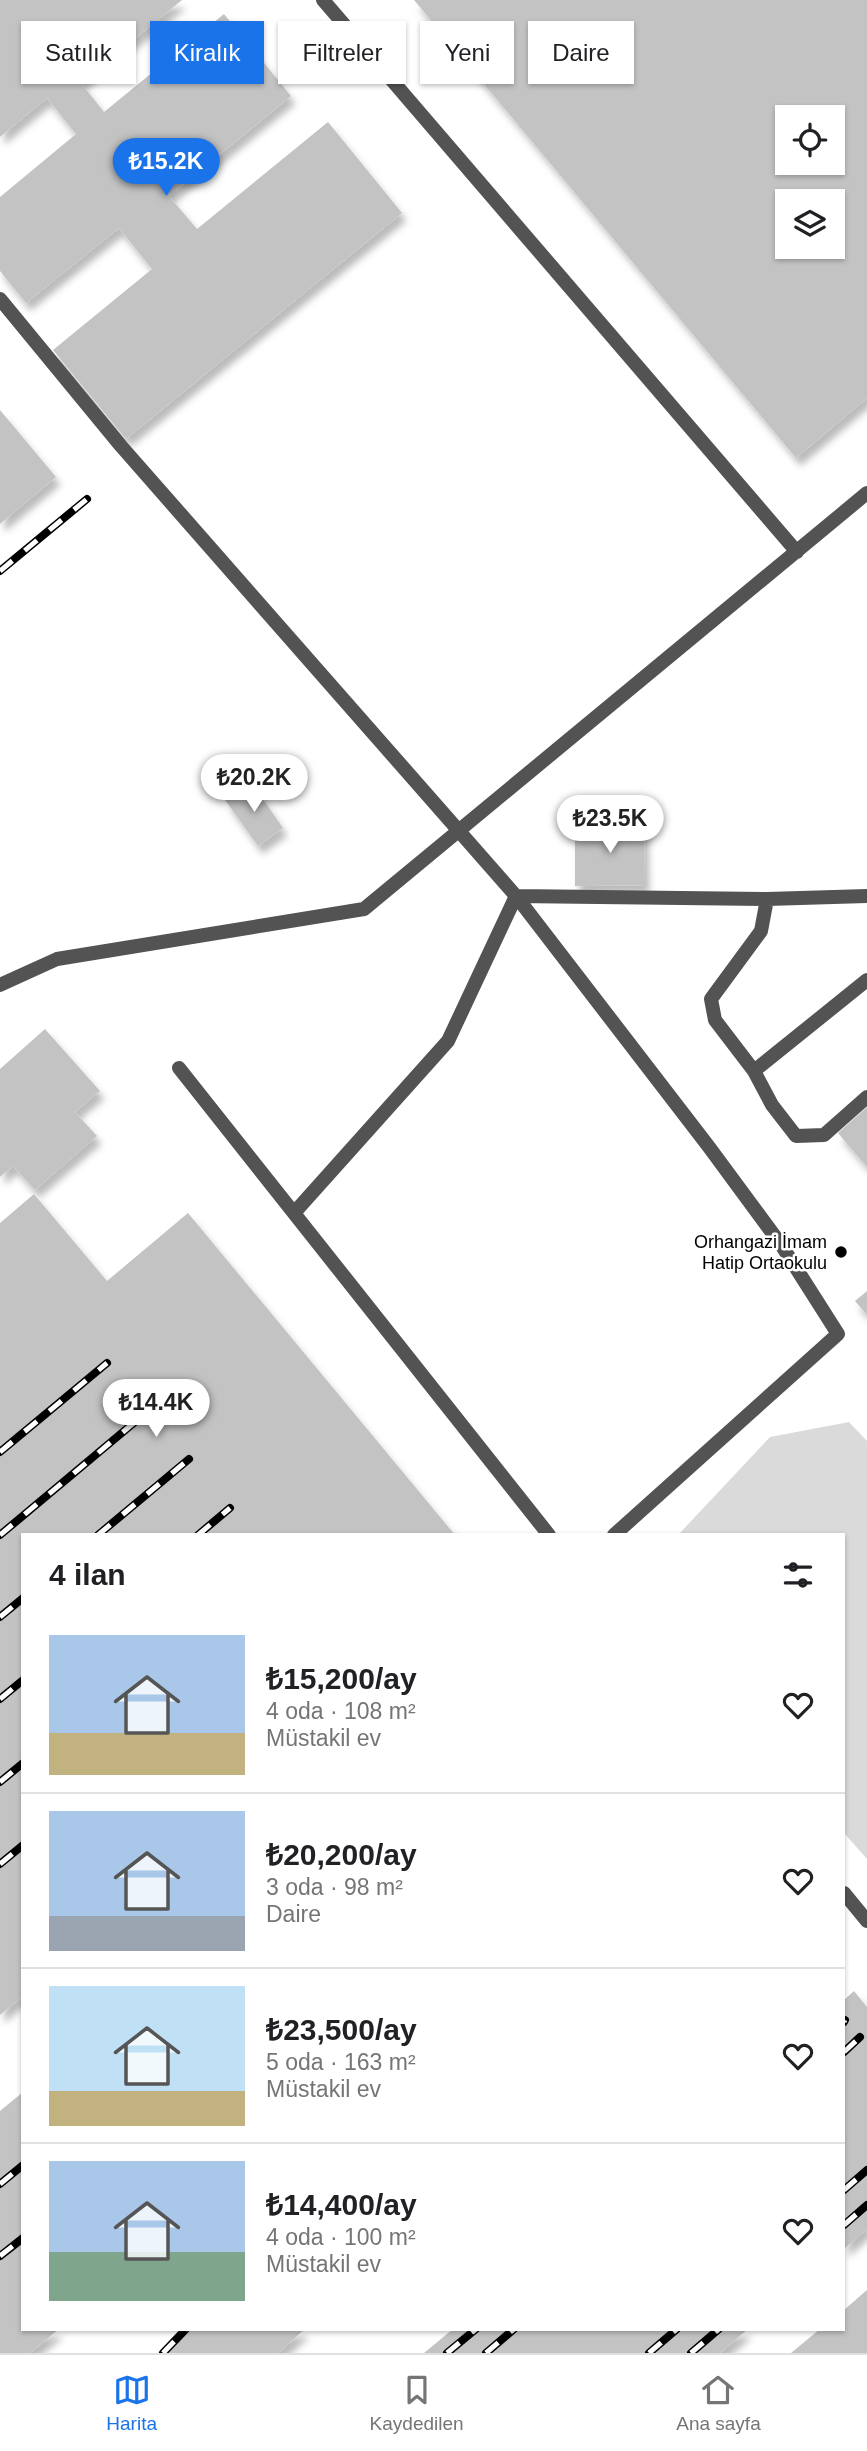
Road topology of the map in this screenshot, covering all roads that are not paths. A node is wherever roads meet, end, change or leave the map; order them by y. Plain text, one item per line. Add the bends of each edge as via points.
1 (323, 0) edge
2 (0, 299) edge
3 (867, 493) edge
4 (797, 552) junction
5 (459, 832) junction
6 (516, 896) junction
7 (867, 896) edge
8 (767, 899) junction
9 (867, 980) edge
10 (0, 985) edge
11 (179, 1068) dead end
12 (754, 1072) junction
13 (867, 1097) edge
14 (294, 1213) junction
15 (547, 1533) edge
16 (616, 1533) edge
17 (845, 1894) edge
18 (867, 1921) edge

1 - 4 lane
2 - 5 lane via 121,446
3 - 4 lane
4 - 5 lane
5 - 6 lane
5 - 10 lane via 364,909 57,959
6 - 8 lane
6 - 14 lane via 448,1041
6 - 16 lane via 758,1213 838,1334
7 - 8 lane
8 - 12 lane via 761,931 711,999 715,1020
9 - 12 lane
11 - 14 lane
12 - 13 lane via 796,1136 824,1135
14 - 15 lane
17 - 18 lane

